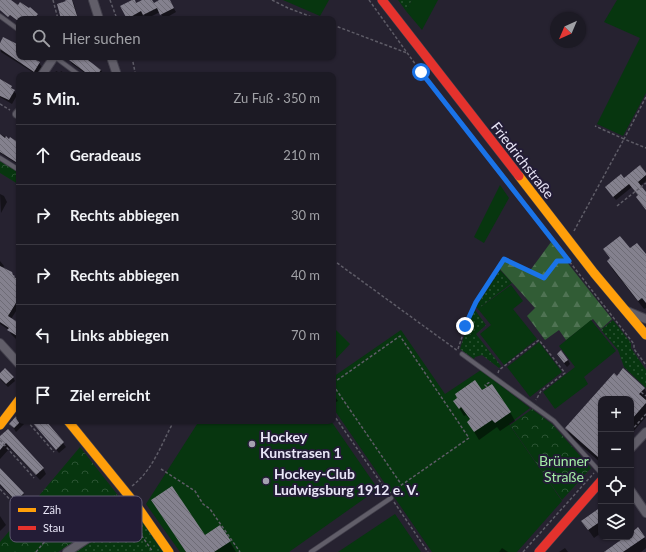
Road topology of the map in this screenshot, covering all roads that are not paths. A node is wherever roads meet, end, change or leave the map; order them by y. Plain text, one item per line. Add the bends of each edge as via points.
1 (93, 0) edge
2 (382, 0) edge
3 (0, 16) edge
4 (98, 16) edge
5 (16, 28) edge
6 (52, 60) edge
7 (58, 60) edge
8 (112, 60) edge
9 (44, 72) edge
10 (75, 72) edge
11 (116, 72) edge
12 (0, 158) edge
13 (16, 168) edge
14 (627, 312) junction
15 (646, 319) edge
16 (646, 335) edge
17 (0, 344) edge
18 (462, 354) dead end
19 (16, 361) edge
20 (16, 404) edge
21 (70, 424) edge
22 (0, 425) edge
23 (646, 432) edge
24 (634, 445) edge
25 (598, 470) edge
26 (598, 484) edge
27 (634, 495) edge
28 (129, 496) edge
29 (390, 496) road end
30 (142, 513) edge
31 (646, 513) edge
32 (83, 542) edge
33 (541, 551) edge
34 (67, 552) edge
35 (169, 552) edge
36 (311, 552) edge

1 - 4 street
2 - 14 main road, Friedrichstraße
3 - 5 lane
6 - 9 street
7 - 10 lane
8 - 11 street
12 - 13 lane
14 - 15 street
14 - 16 main road, Friedrichstraße
17 - 19 street
18 - 25 lane via 554,421
20 - 22 main road
21 - 28 main road
23 - 24 street
26 - 33 main road
27 - 31 street
29 - 36 lane
30 - 35 main road
32 - 34 street

